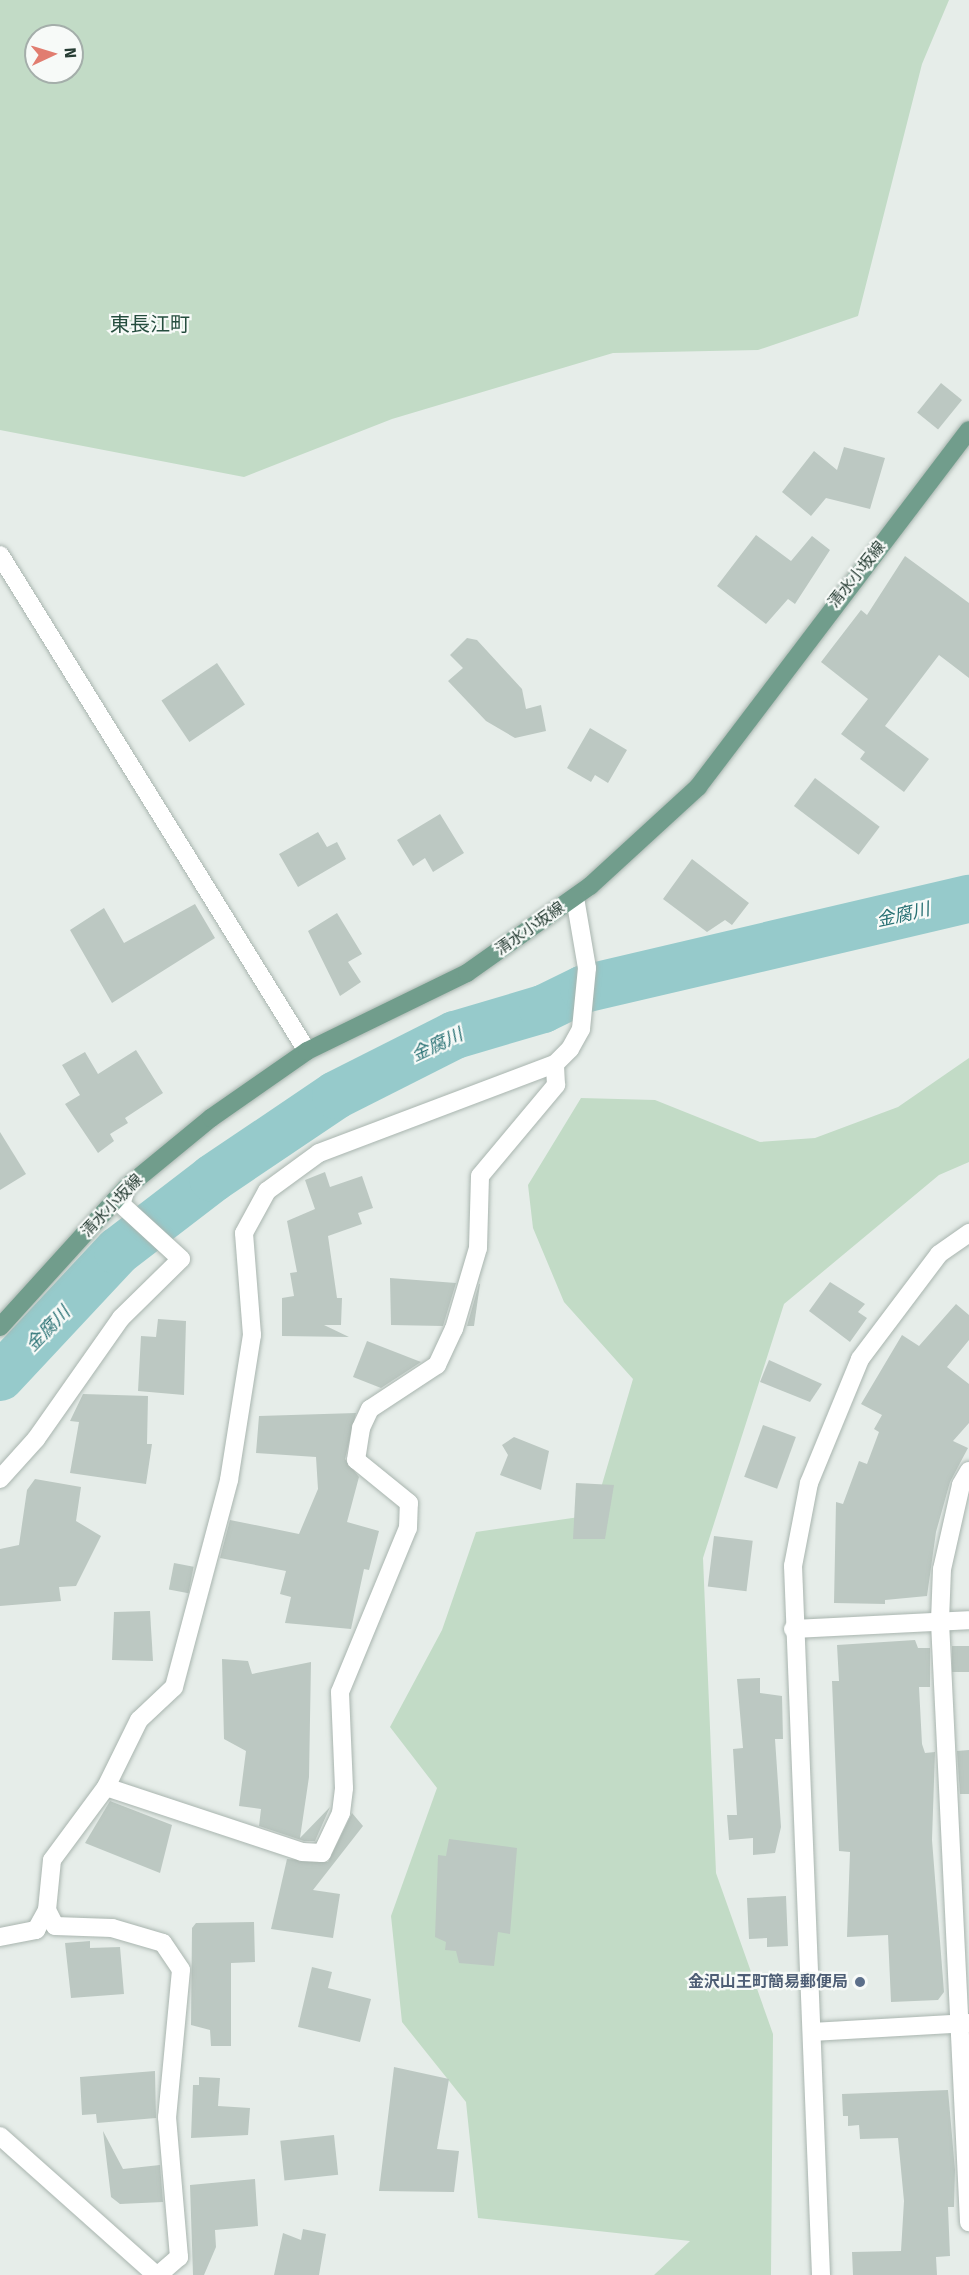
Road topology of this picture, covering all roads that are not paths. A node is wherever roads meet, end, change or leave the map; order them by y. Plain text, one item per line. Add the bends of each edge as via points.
1 (969, 430) edge
2 (0, 555) edge
3 (575, 898) junction
4 (307, 1051) junction
5 (555, 1064) junction
6 (124, 1195) junction
7 (969, 1233) edge
8 (0, 1327) edge
9 (969, 1471) edge
10 (0, 1479) edge
11 (969, 1620) edge
12 (940, 1622) junction
13 (793, 1629) junction
14 (106, 1787) junction
15 (46, 1910) junction
16 (0, 1937) edge
17 (964, 2024) edge
18 (812, 2032) junction
19 (0, 2136) edge
20 (969, 2222) edge
21 (157, 2275) edge
22 (821, 2275) edge

1 - 3 main road, 清水小坂線 via 698,787
2 - 4 street
3 - 4 main road, 清水小坂線 via 467,973
3 - 5 street via 587,968 581,1029 570,1049
4 - 6 main road, 清水小坂線
5 - 14 street via 319,1153 267,1191 244,1233 252,1335 229,1480 190,1639 174,1687 139,1720
5 - 14 street via 556,1085 480,1176 478,1248 454,1329 437,1365 370,1409 361,1428 356,1460 409,1503 408,1528 340,1692 344,1788 341,1813 322,1853 302,1852
6 - 8 main road, 清水小坂線
6 - 10 street via 181,1259 121,1318 36,1439
7 - 13 street via 939,1254 860,1359 834,1413 809,1482 793,1566
9 - 12 street via 961,1485 942,1569
11 - 12 street
12 - 13 street
12 - 17 street
13 - 18 street
14 - 15 street via 52,1860
15 - 16 street via 36,1930
15 - 21 street via 55,1926 112,1928 163,1943 181,1970 167,2117 180,2257
17 - 18 street
17 - 20 street
18 - 22 street
19 - 21 street

